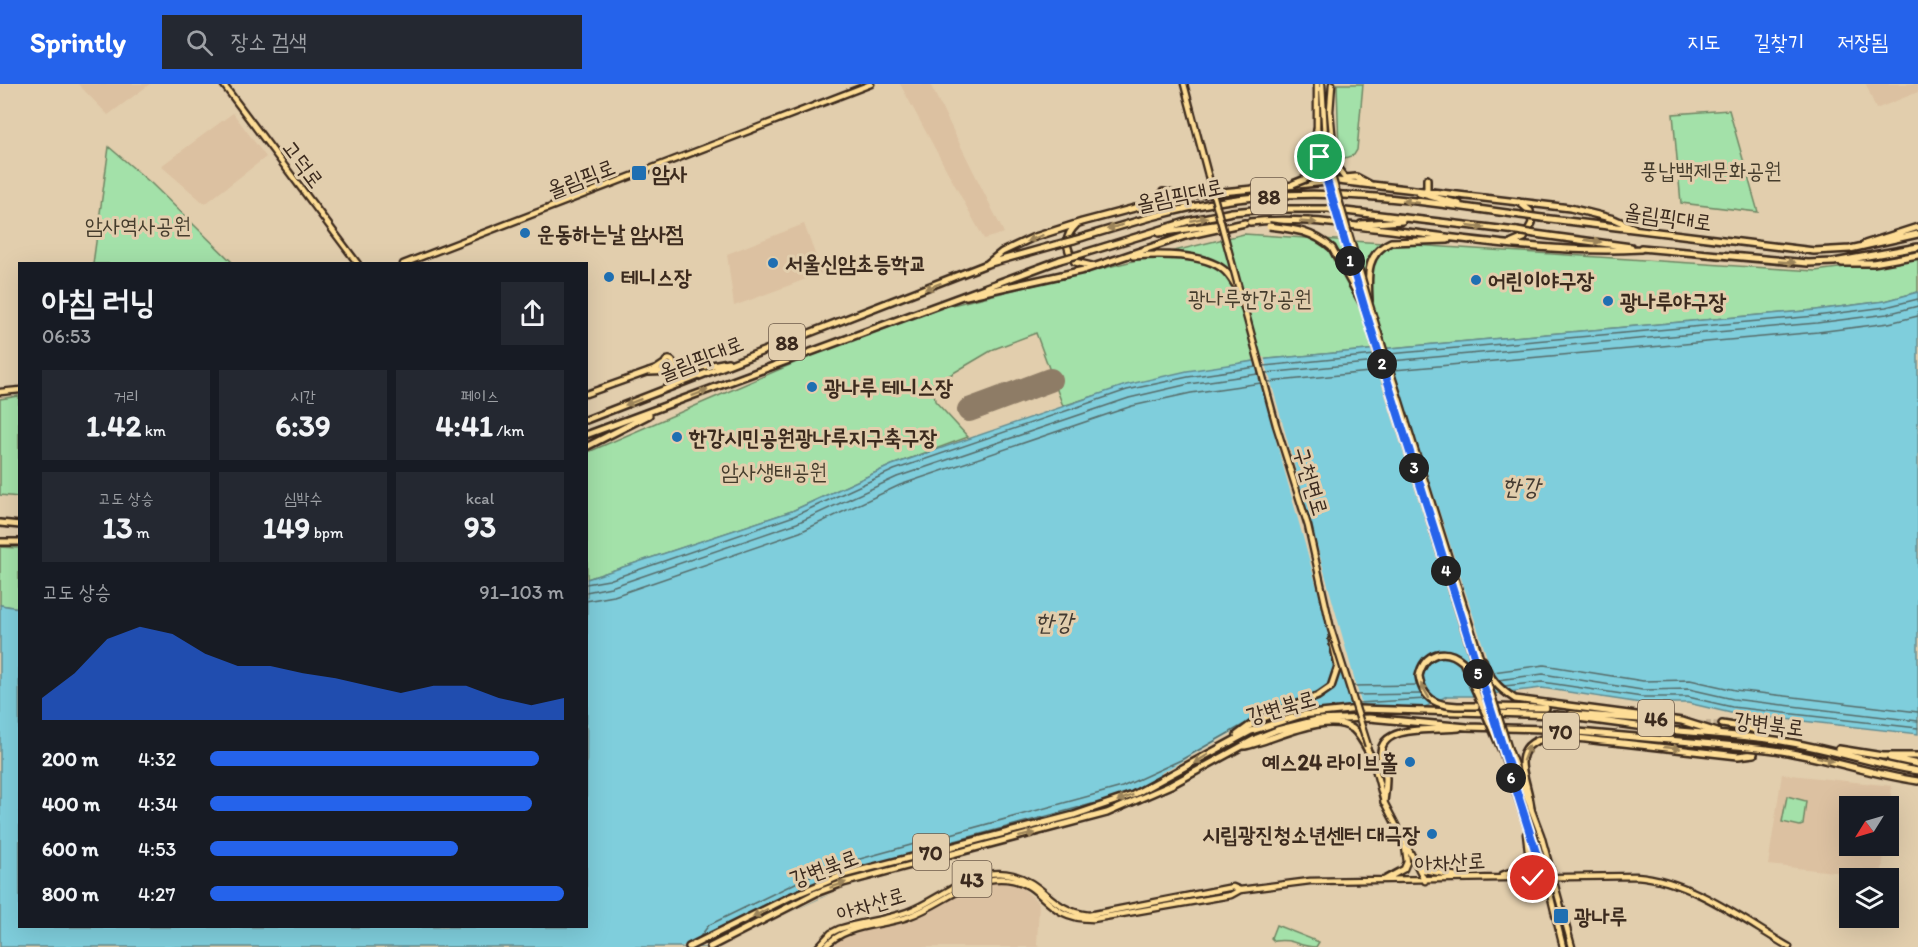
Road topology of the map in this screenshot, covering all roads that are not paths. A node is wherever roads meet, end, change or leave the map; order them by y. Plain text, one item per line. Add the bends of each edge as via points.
1 (223, 84) edge
2 (871, 84) edge
3 (1184, 84) edge
4 (1317, 84) edge
5 (1322, 84) edge
6 (1332, 84) edge
7 (1317, 129) joint
8 (1320, 157) junction
9 (1335, 165) joint
10 (1305, 175) dead end
11 (1345, 178) junction
12 (1427, 179) dead end
13 (1338, 181) junction
14 (1293, 185) junction
15 (1373, 186) junction
16 (1403, 189) junction
17 (1428, 190) junction
18 (1162, 192) dead end
19 (1180, 196) junction
20 (1509, 200) junction
21 (1469, 208) junction
22 (1410, 220) junction
23 (1082, 222) junction
24 (1248, 222) junction
25 (1353, 225) junction
26 (1918, 227) edge
27 (1634, 228) junction
28 (1918, 234) edge
29 (1143, 236) junction
30 (1458, 239) junction
31 (1507, 244) junction
32 (1918, 247) edge
33 (1641, 249) junction
34 (1850, 249) junction
35 (1918, 255) edge
36 (1123, 257) junction
37 (356, 262) edge
38 (408, 262) edge
39 (1834, 262) junction
40 (987, 264) junction
41 (1098, 266) junction
42 (1238, 289) junction
43 (956, 297) junction
44 (1367, 306) junction
45 (738, 361) junction
46 (672, 367) joint
47 (684, 370) junction
48 (649, 372) junction
49 (18, 390) edge
50 (0, 392) edge
51 (588, 393) edge
52 (659, 408) junction
53 (588, 419) edge
54 (588, 434) edge
55 (588, 446) edge
56 (0, 523) edge
57 (18, 525) edge
58 (0, 542) edge
59 (18, 542) edge
60 (1469, 625) junction
61 (1331, 629) junction
62 (1583, 710) junction
63 (1556, 715) junction
64 (1674, 722) dead end
65 (1722, 724) tunnel mouth
66 (1467, 727) junction
67 (1727, 735) junction
68 (1654, 738) junction
69 (1614, 742) junction
70 (1224, 744) junction
71 (1818, 746) junction
72 (1237, 748) junction
73 (1505, 750) junction
74 (1883, 756) junction
75 (1918, 756) edge
76 (1373, 760) junction
77 (1918, 764) edge
78 (1918, 771) edge
79 (1918, 781) edge
80 (1384, 802) junction
81 (1532, 809) junction
82 (1523, 817) junction
83 (1404, 841) junction
84 (1497, 877) junction
85 (1554, 877) junction
86 (1468, 878) junction
87 (1544, 878) junction
88 (1425, 881) junction
89 (1379, 882) junction
90 (1240, 890) junction
91 (689, 947) edge
92 (710, 947) edge
93 (818, 947) edge
94 (825, 947) edge
95 (1563, 947) edge
96 (1572, 947) edge
97 (1789, 947) edge

1 - 37 main road, 고덕로
2 - 38 main road, 올림픽로
3 - 42 main road, 구천면로, bridge
4 - 7 main road
5 - 8 main road
6 - 9 main road
7 - 8 highway
8 - 14 highway, bridge via 1308,178
8 - 44 main road, bridge
9 - 11 highway
10 - 14 highway
11 - 13 highway
11 - 15 highway via 1361,173
12 - 17 highway
13 - 14 highway
13 - 15 highway
14 - 19 highway via 1220,189
15 - 16 highway
16 - 17 highway
16 - 21 highway
17 - 20 highway
18 - 19 highway
19 - 23 highway
20 - 27 highway via 1570,208
20 - 31 highway via 1527,207 1532,223 1524,238
21 - 27 highway, 올림픽대로 / 88, bridge
21 -> 40 highway, 올림픽대로 / 88, bridge via 1344,195 1273,196 1187,208
22 - 25 highway
29 -> 22 highway, 올림픽대로 / 88 via 1189,221 1264,209 1328,209
22 -> 33 highway, 올림픽대로 / 88, bridge
23 -> 40 highway via 1032,238
23 - 41 highway via 1068,235 1068,252 1075,262
24 -> 25 highway
24 - 29 highway
24 - 36 highway via 1201,232
24 - 44 highway, bridge via 1310,232 1332,248
25 - 30 highway
26 - 34 highway
27 - 34 highway, 올림픽대로 / 88 via 1776,248
28 - 34 highway, 올림픽대로 / 88
29 - 43 highway, 올림픽대로 / 88, bridge
30 - 31 highway
30 - 44 highway, bridge via 1391,242 1377,251 1368,269
31 - 33 highway via 1557,249
32 - 39 highway, 올림픽대로 / 88
33 -> 39 highway, 올림픽대로 / 88 via 1786,262
35 - 39 highway via 1873,263
36 - 41 highway
36 - 42 highway via 1172,254 1208,263 1224,270
40 -> 45 highway, 올림픽대로 / 88
41 - 43 highway
42 - 61 main road, 구천면로, bridge via 1308,526
52 -> 43 highway, 올림픽대로 / 88
44 - 60 main road, bridge
44 - 73 main road, bridge
45 - 47 highway
45 -> 53 highway, 올림픽대로 / 88
46 - 47 highway
46 - 48 main road via 667,368 665,363
47 - 48 highway
48 - 51 main road
49 - 50 main road
52 - 54 highway, 올림픽대로 / 88
52 - 55 highway
56 - 57 highway
58 - 59 highway
60 - 62 highway, bridge via 1490,678 1500,689 1515,699
60 - 73 main road, bridge
61 - 70 highway, bridge via 1338,666 1331,687 1257,721
61 - 76 main road, 구천면로, bridge
62 - 67 highway, 46 via 1682,721
62 -> 73 highway, 46, bridge via 1476,706 1446,706 1436,704 1426,696 1419,676 1427,658 1446,653 1463,662
63 - 64 highway
63 - 67 highway, 강변북로 / 70
63 - 70 highway, 강변북로 / 70 via 1328,710 1283,719
69 -> 65 highway via 1738,756 1754,754 1753,729
66 - 68 highway, 강변북로 / 70
66 - 72 highway, 강변북로 / 70 via 1369,718 1317,720 1277,730
66 - 80 highway via 1408,730 1390,736 1381,748 1386,777
67 - 71 highway, 강변북로 / 46, bridge
68 - 69 highway
68 -> 79 highway, 강변북로 / 70, bridge via 1767,749
81 -> 69 highway via 1522,765 1530,742 1543,737
70 -> 91 highway, 강변북로 / 70 via 1133,795 1074,815 843,875 797,893
71 - 74 highway
71 - 78 highway, 강변북로 / 46
72 - 76 highway via 1329,724 1346,725 1360,736
92 -> 72 highway, 강변북로 / 70 via 843,883 1077,823 1117,809 1171,785
73 - 81 main road
73 - 82 main road
74 - 75 highway
74 - 77 highway
76 - 80 main road, 구천면로
80 - 83 main road, 구천면로
81 - 85 main road
82 - 84 main road via 1528,861
82 - 87 main road
83 - 86 main road via 1424,870
83 - 88 main road, 구천면로
83 - 89 main road via 1404,869
84 - 86 main road, 아차산로 / 43
84 - 87 main road, 아차산로 / 43
85 - 87 main road, 아차산로 / 43
85 - 96 main road
85 - 97 main road, 아차산로 via 1636,876 1672,883
86 - 88 main road, 아차산로 / 43
87 - 95 main road
88 - 89 main road, 아차산로 / 43
89 - 90 main road, 아차산로 / 43 via 1310,881
90 - 93 main road, 아차산로 / 43 via 1233,887 1089,915 1076,914 1056,904 1027,880 998,873 961,882 905,913 839,929
90 - 94 main road, 아차산로 / 43 via 1231,895 1093,919 1070,918 1023,883 999,879 961,888 914,915 840,934

